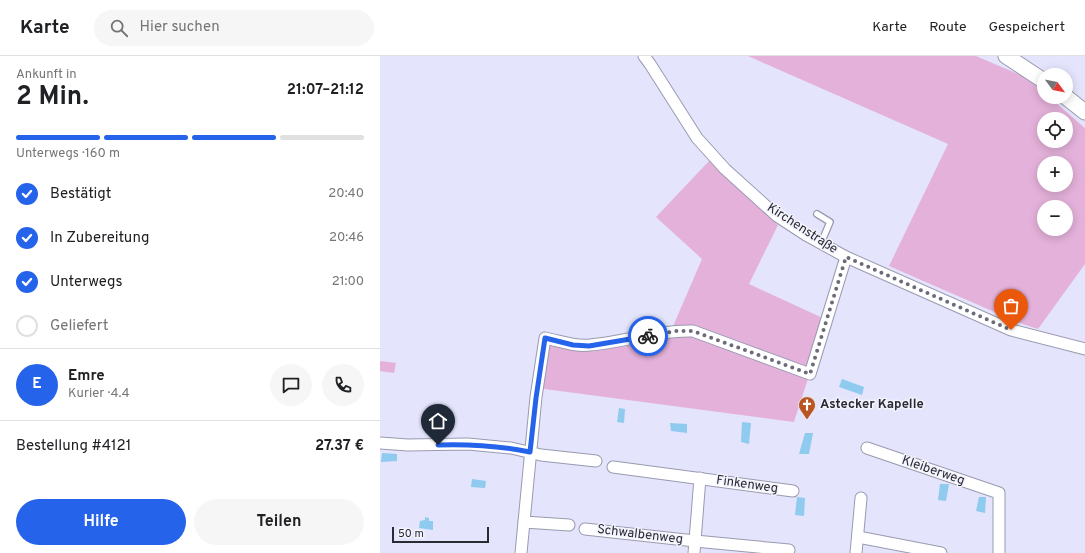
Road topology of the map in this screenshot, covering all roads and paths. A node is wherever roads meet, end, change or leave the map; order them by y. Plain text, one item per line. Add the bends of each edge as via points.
1 (644, 56) edge
2 (1006, 56) edge
3 (1037, 76) edge
4 (1073, 103) edge
5 (1085, 112) edge
6 (817, 214) dead end
7 (821, 243) junction
8 (846, 257) junction
9 (1085, 350) edge
10 (380, 443) edge
11 (867, 448) dead end
12 (530, 452) junction
13 (596, 461) dead end
14 (614, 467) dead end
15 (700, 478) junction
16 (793, 491) dead end
17 (861, 498) dead end
18 (524, 522) junction
19 (569, 525) dead end
20 (585, 529) dead end
21 (858, 537) junction
22 (695, 541) junction
23 (789, 550) dead end
24 (521, 553) edge
25 (694, 553) edge
26 (856, 553) edge
27 (941, 553) edge
28 (999, 553) edge

1 - 7 street, Kirchenstraße via 697,138 725,169 778,216
2 - 3 street
4 - 5 street
6 - 7 lane via 830,222
7 - 8 street, Kirchenstraße
8 - 9 street, Kirchenstraße via 1011,330
8 - 12 street via 810,374 693,331 676,331 589,346 545,338
10 - 12 street via 468,444
11 - 28 street, Kleiberweg via 999,493
12 - 13 street
12 - 18 street
14 - 15 street, Finkenweg
15 - 16 street, Finkenweg
15 - 22 street, Finkenweg
17 - 21 street
18 - 19 street
18 - 24 street
20 - 22 street, Schwalbenweg
21 - 26 street
21 - 27 street
22 - 23 street, Schwalbenweg
22 - 25 street, Schwalbenweg

